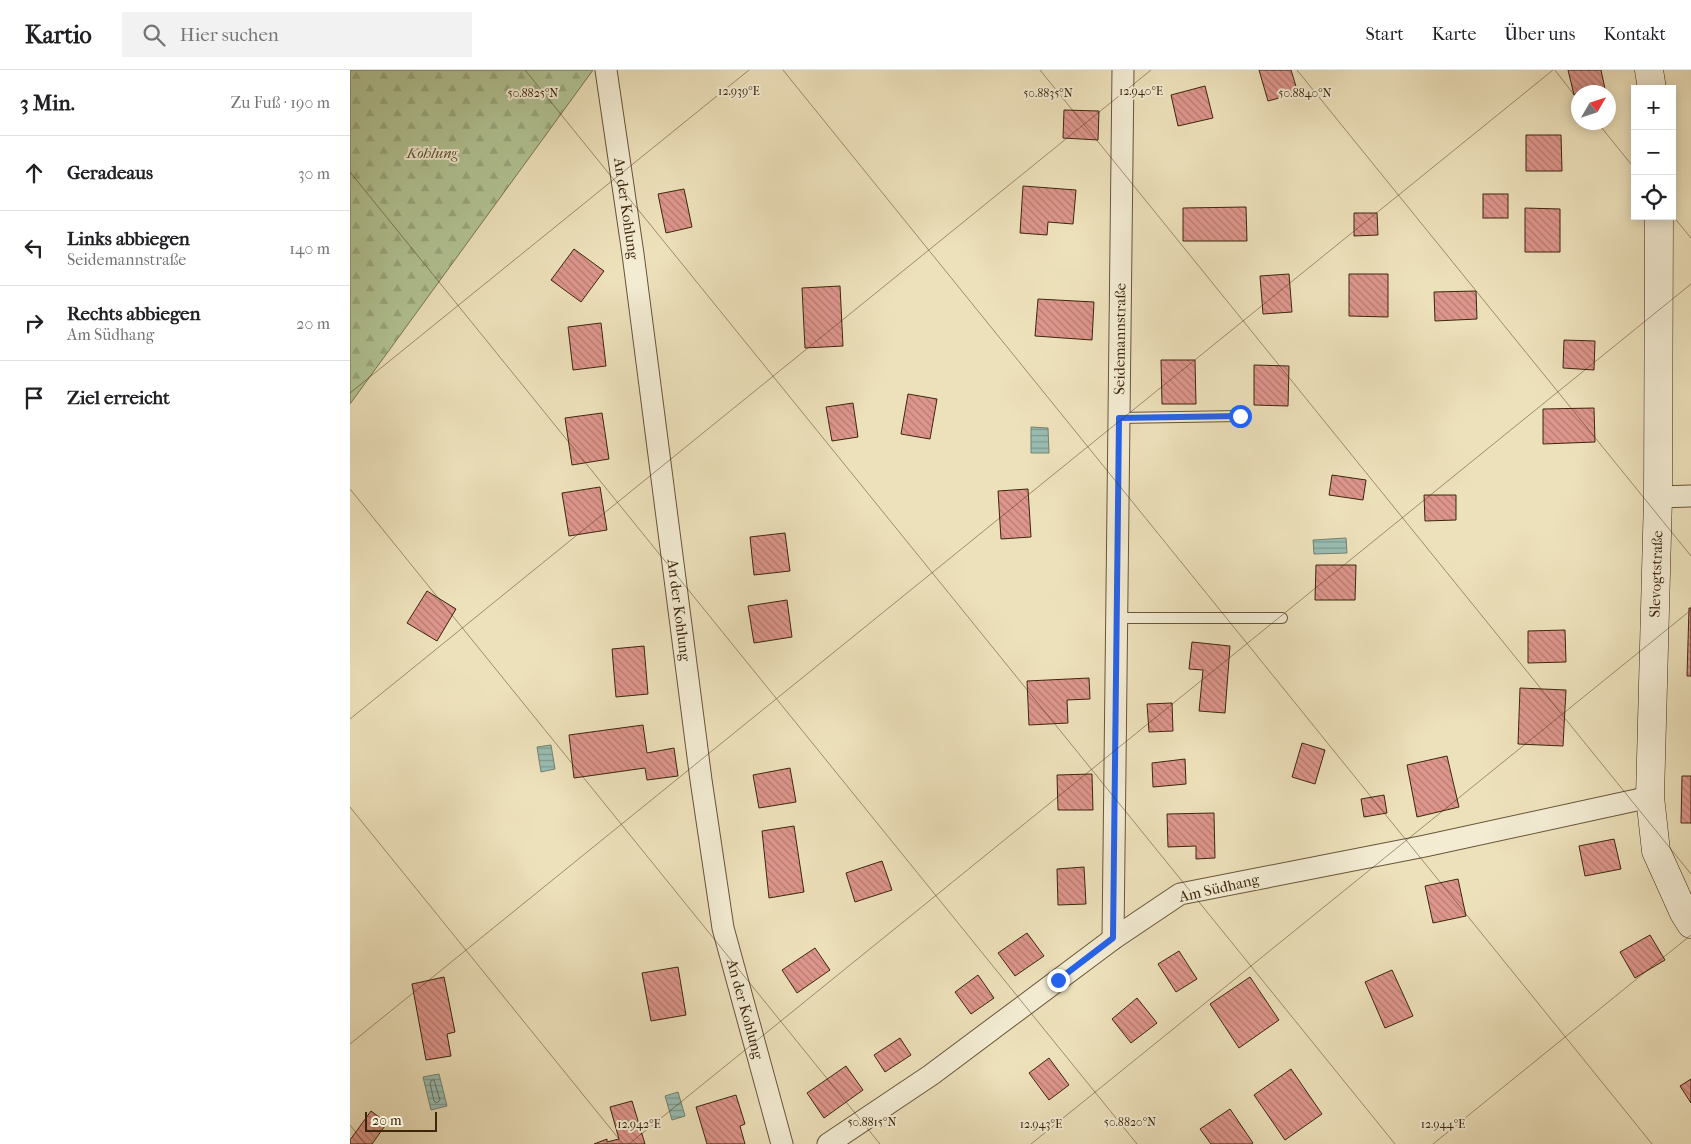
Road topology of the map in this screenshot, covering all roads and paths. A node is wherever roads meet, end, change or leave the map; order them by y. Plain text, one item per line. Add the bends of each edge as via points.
1 (606, 70) edge
2 (1123, 70) edge
3 (1649, 70) edge
4 (1651, 85) edge
5 (1659, 220) edge
6 (1240, 416) dead end
7 (1119, 418) junction
8 (1691, 496) edge
9 (1658, 497) junction
10 (1117, 618) junction
11 (1282, 618) dead end
12 (1650, 797) junction
13 (1691, 924) edge
14 (1113, 938) junction
15 (782, 1144) edge
16 (828, 1144) edge

1 - 15 street, An der Kohlung via 723,928
2 - 7 street, Seidemannstraße
3 - 4 street
5 - 9 street, Slevogtstraße
6 - 7 lane
7 - 10 street, Seidemannstraße
8 - 9 street
9 - 12 street, Slevogtstraße
10 - 11 lane
10 - 14 street, Seidemannstraße
12 - 13 street, Slevogtstraße via 1656,852
12 - 14 street, Am Südhang via 1180,894
14 - 16 street, Am Südhang via 930,1075

